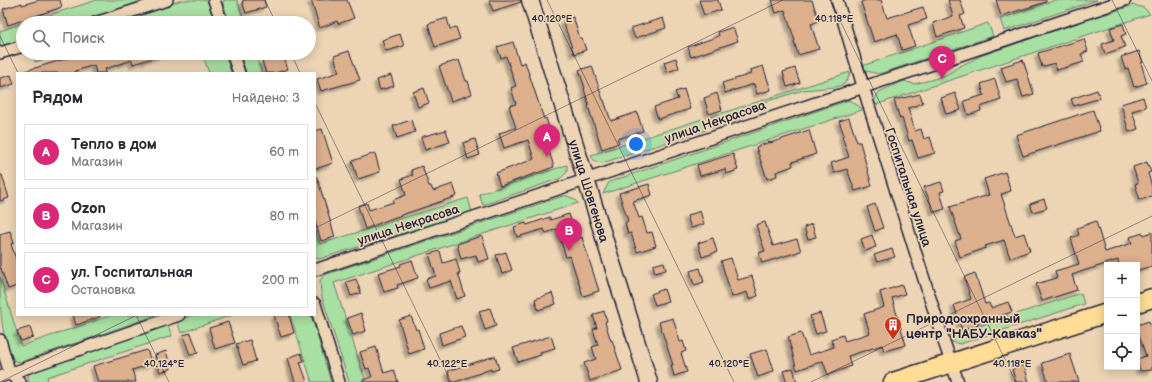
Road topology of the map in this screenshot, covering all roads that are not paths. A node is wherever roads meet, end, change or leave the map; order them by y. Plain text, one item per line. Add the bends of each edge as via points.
1 (167, 0) edge
2 (214, 0) edge
3 (530, 0) edge
4 (837, 0) edge
5 (1125, 0) edge
6 (117, 16) edge
7 (220, 16) edge
8 (16, 48) edge
9 (0, 53) edge
10 (234, 60) edge
11 (239, 72) edge
12 (863, 87) junction
13 (586, 180) junction
14 (316, 270) edge
15 (1152, 298) edge
16 (1140, 302) edge
17 (316, 307) edge
18 (1104, 314) edge
19 (176, 316) edge
20 (0, 340) edge
21 (951, 363) junction
22 (5, 375) edge
23 (20, 382) edge
24 (339, 382) edge
25 (649, 382) edge
26 (893, 382) edge
27 (958, 382) edge

1 - 6 street
2 - 7 street
3 - 13 main road, улица Шовгенова
4 - 12 street, Госпитальная улица
5 - 12 street, улица Некрасова
8 - 9 street
10 - 11 street
12 - 13 street, улица Некрасова
12 - 21 street, Госпитальная улица
13 - 14 street, улица Некрасова
13 - 25 main road, улица Шовгенова
15 - 16 main road
17 - 24 street
18 - 21 main road
19 - 22 street
20 - 22 street
21 - 26 main road
21 - 27 street, Госпитальная улица
22 - 23 street

